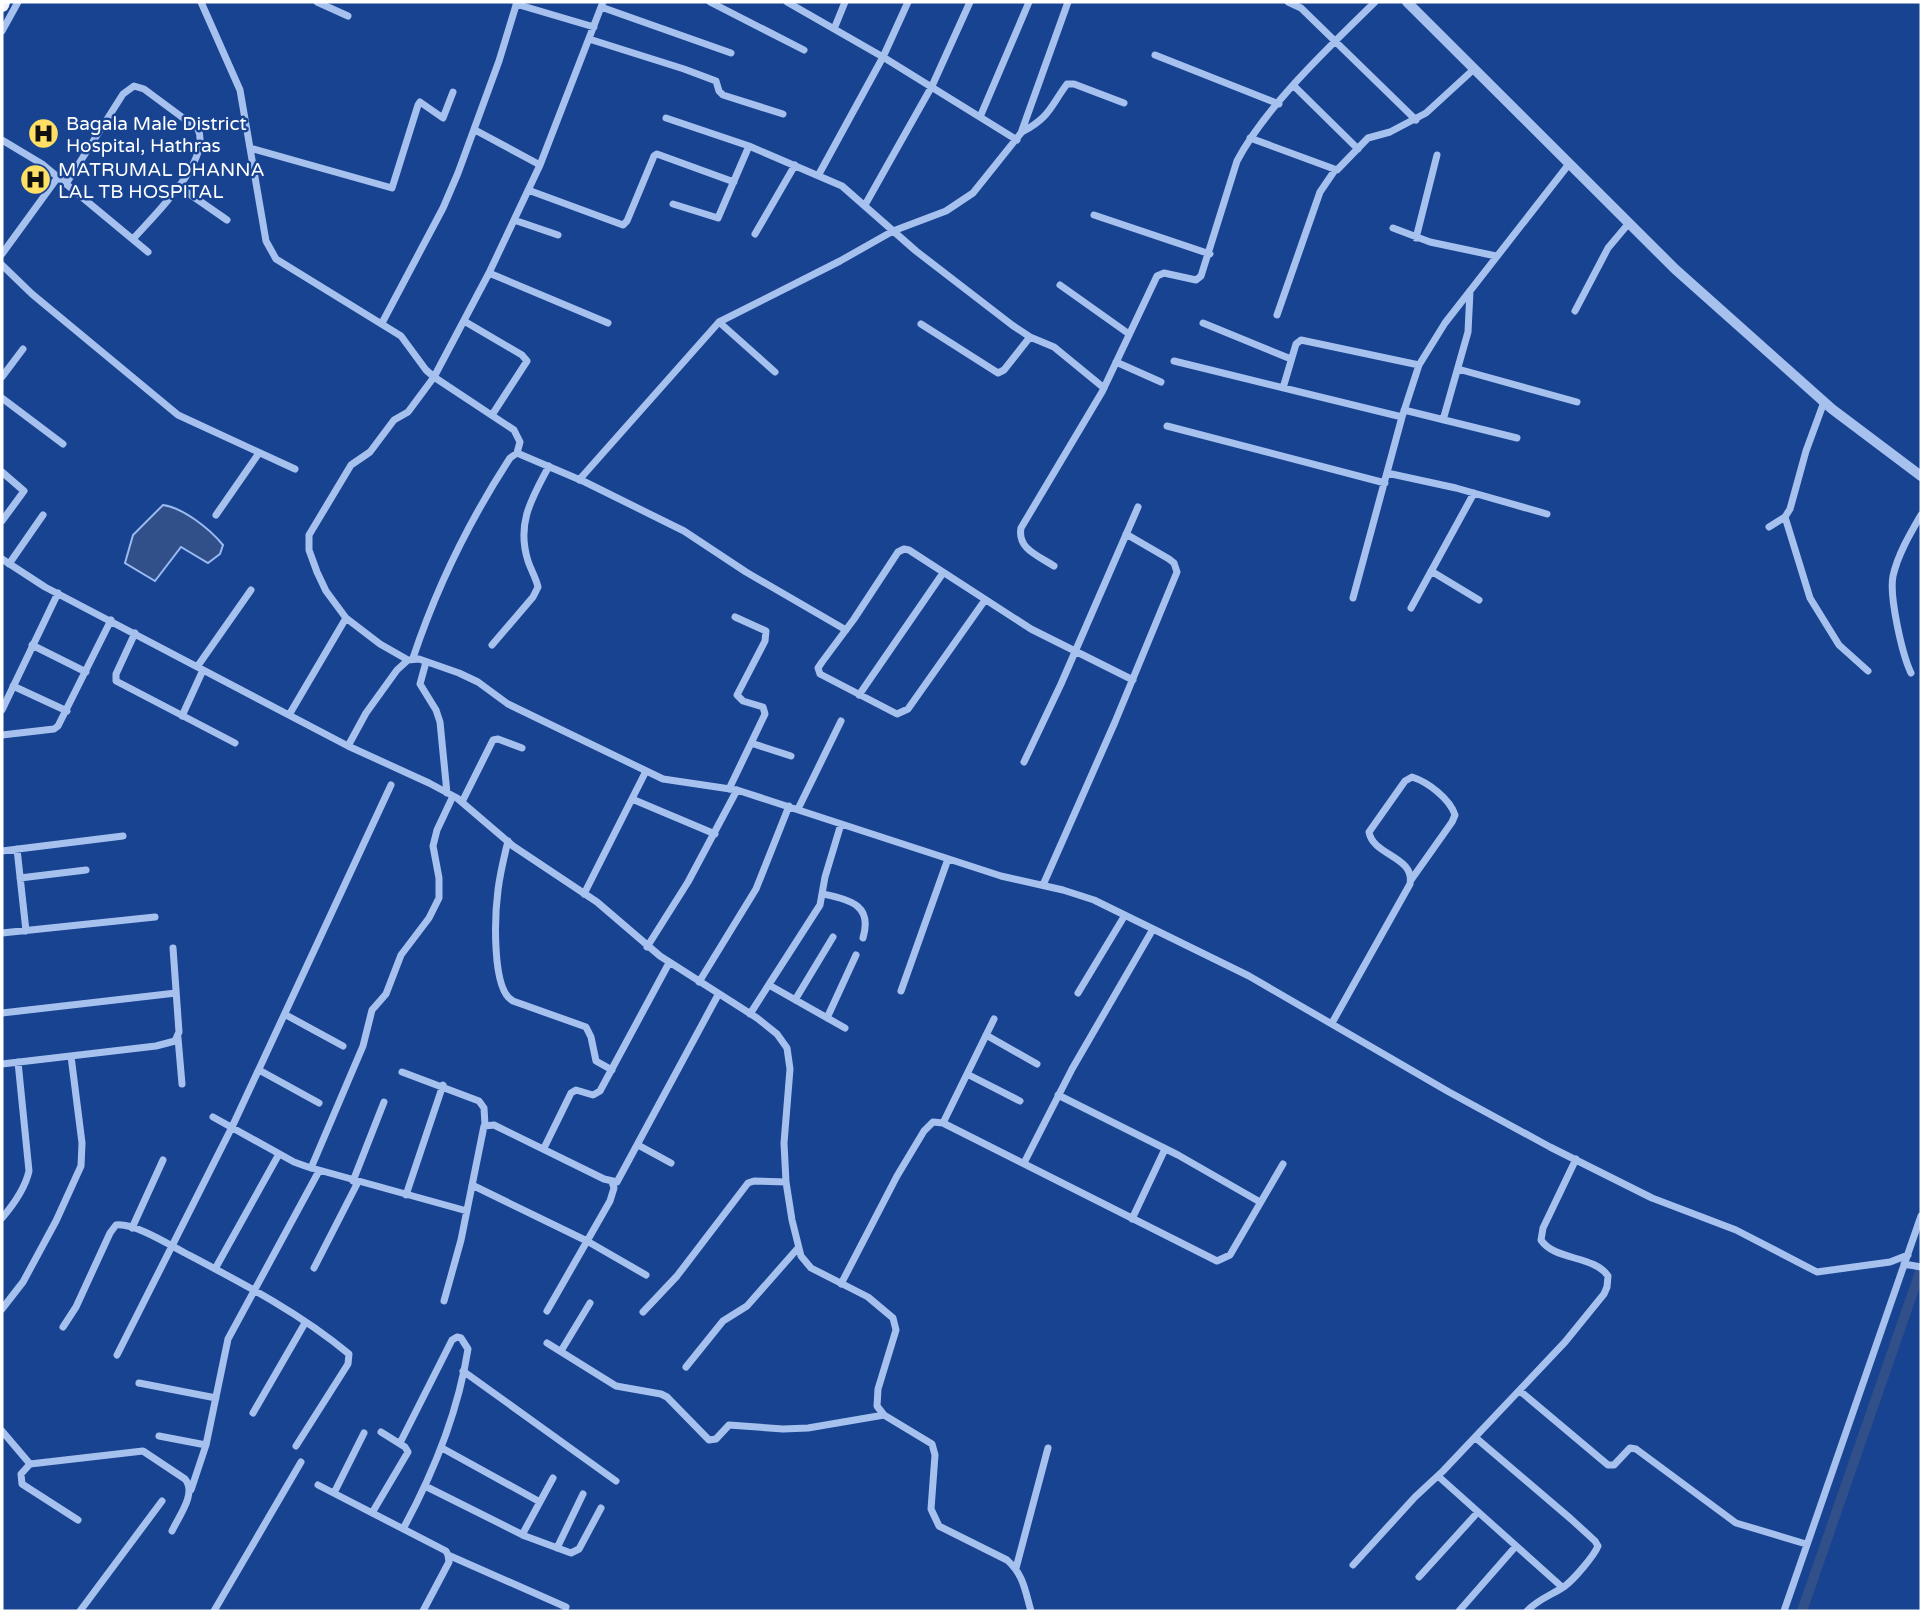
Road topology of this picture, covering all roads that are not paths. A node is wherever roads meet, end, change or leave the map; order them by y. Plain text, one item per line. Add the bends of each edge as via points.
1 (18, 2) edge
2 (201, 2) edge
3 (317, 2) edge
4 (710, 2) edge
5 (787, 2) edge
6 (845, 2) edge
7 (908, 2) edge
8 (970, 2) edge
9 (1029, 2) edge
10 (1068, 2) edge
11 (1288, 2) edge
12 (1375, 2) edge
13 (1407, 2) edge
14 (517, 3) edge
15 (602, 5) edge
16 (348, 16) dead end
17 (594, 27) junction
18 (834, 29) junction
19 (2, 31) edge
20 (589, 39) junction
21 (1335, 42) junction
22 (804, 50) dead end
23 (731, 53) dead end
24 (1155, 55) dead end
25 (883, 57) junction
26 (1474, 69) junction
27 (932, 86) junction
28 (1294, 86) junction
29 (453, 92) dead end
30 (1124, 103) dead end
31 (1279, 104) junction
32 (783, 114) dead end
33 (980, 117) junction
34 (666, 118) dead end
35 (1416, 120) junction
36 (475, 130) junction
37 (1019, 136) junction
38 (1250, 138) junction
39 (2, 141) edge
40 (749, 146) junction
41 (250, 148) junction
42 (1358, 149) junction
43 (1437, 155) dead end
44 (1569, 164) junction
45 (540, 165) junction
46 (795, 165) junction
47 (1335, 170) junction
48 (819, 174) junction
49 (58, 177) junction
50 (734, 182) junction
51 (66, 184) junction
52 (178, 186) junction
53 (528, 190) junction
54 (673, 204) dead end
55 (866, 205) junction
56 (1094, 215) dead end
57 (226, 220) dead end
58 (514, 220) junction
59 (1629, 223) junction
60 (1393, 228) dead end
61 (894, 231) junction
62 (755, 234) dead end
63 (558, 235) dead end
64 (1416, 238) junction
65 (133, 239) junction
66 (148, 252) dead end
67 (2, 254) edge
68 (1210, 254) junction
69 (1496, 256) junction
70 (2, 267) edge
71 (489, 273) junction
72 (1060, 285) dead end
73 (1470, 290) junction
74 (1575, 311) dead end
75 (1277, 315) dead end
76 (464, 321) junction
77 (719, 322) junction
78 (382, 323) junction
79 (608, 323) dead end
80 (1203, 323) dead end
81 (921, 324) dead end
82 (1129, 334) junction
83 (1030, 337) junction
84 (23, 349) dead end
85 (1291, 359) junction
86 (1174, 361) dead end
87 (1116, 362) junction
88 (1419, 365) junction
89 (1458, 369) junction
90 (775, 372) dead end
91 (2, 377) edge
92 (434, 377) junction
93 (1161, 382) dead end
94 (1104, 388) junction
95 (1283, 388) junction
96 (2, 398) edge
97 (1577, 402) dead end
98 (1824, 402) junction
99 (1403, 413) junction
100 (492, 415) junction
101 (1443, 420) junction
102 (1167, 426) dead end
103 (1517, 438) dead end
104 (63, 444) dead end
105 (259, 453) junction
106 (517, 453) junction
107 (549, 466) junction
108 (295, 469) dead end
109 (2, 472) edge
110 (1387, 473) junction
111 (1921, 476) edge
112 (579, 480) junction
113 (1385, 483) junction
114 (1474, 493) junction
115 (1138, 507) dead end
116 (1547, 514) dead end
117 (43, 515) dead end
118 (216, 515) dead end
119 (1921, 515) edge
120 (1785, 517) junction
121 (2, 521) edge
122 (1769, 527) dead end
123 (1126, 534) junction
124 (5, 561) edge
125 (1054, 566) dead end
126 (1431, 571) junction
127 (943, 573) junction
128 (251, 590) dead end
129 (58, 593) junction
130 (1353, 598) dead end
131 (985, 600) junction
132 (1479, 600) dead end
133 (1411, 608) dead end
134 (735, 617) dead end
135 (346, 618) junction
136 (111, 621) junction
137 (846, 630) junction
138 (135, 633) junction
139 (32, 645) junction
140 (492, 645) dead end
141 (1075, 652) junction
142 (411, 659) junction
143 (426, 662) junction
144 (200, 668) junction
145 (1868, 671) dead end
146 (86, 672) junction
147 (1911, 673) dead end
148 (1133, 680) junction
149 (13, 686) junction
150 (859, 695) junction
151 (2, 710) edge
152 (67, 711) junction
153 (289, 715) junction
154 (182, 716) junction
155 (841, 721) dead end
156 (2, 735) edge
157 (234, 743) dead end
158 (751, 743) junction
159 (348, 746) junction
160 (522, 748) dead end
161 (791, 756) dead end
162 (1024, 762) dead end
163 (646, 771) junction
164 (391, 785) dead end
165 (733, 790) junction
166 (450, 795) junction
167 (632, 799) junction
168 (462, 802) junction
169 (789, 806) junction
170 (799, 809) junction
171 (841, 824) junction
172 (715, 834) junction
173 (123, 836) dead end
174 (508, 841) junction
175 (17, 849) junction
176 (2, 851) edge
177 (948, 859) junction
178 (86, 870) dead end
179 (20, 878) junction
180 (1411, 880) junction
181 (1043, 885) junction
182 (584, 894) junction
183 (823, 894) junction
184 (1125, 915) junction
185 (155, 917) dead end
186 (1153, 929) junction
187 (26, 930) junction
188 (2, 933) edge
189 (833, 937) dead end
190 (863, 937) dead end
191 (647, 947) junction
192 (173, 948) dead end
193 (856, 955) dead end
194 (669, 962) junction
195 (699, 982) junction
196 (769, 985) junction
197 (901, 991) dead end
198 (176, 993) junction
199 (1078, 993) dead end
200 (718, 995) junction
201 (796, 1000) junction
202 (753, 1009) junction
203 (2, 1013) edge
204 (286, 1015) junction
205 (827, 1018) junction
206 (994, 1020) dead end
207 (1332, 1023) junction
208 (845, 1028) dead end
209 (986, 1035) junction
210 (178, 1037) junction
211 (343, 1046) dead end
212 (71, 1056) junction
213 (18, 1062) junction
214 (2, 1064) edge
215 (1037, 1064) dead end
216 (259, 1070) junction
217 (612, 1070) junction
218 (402, 1072) dead end
219 (967, 1074) junction
220 (182, 1084) dead end
221 (443, 1086) junction
222 (1058, 1094) junction
223 (1020, 1101) dead end
224 (384, 1102) dead end
225 (319, 1103) dead end
226 (213, 1117) dead end
227 (943, 1123) junction
228 (485, 1125) junction
229 (232, 1127) junction
230 (638, 1145) junction
231 (544, 1148) junction
232 (1166, 1149) junction
233 (279, 1154) junction
234 (1576, 1159) junction
235 (163, 1160) dead end
236 (671, 1163) dead end
237 (1024, 1163) junction
238 (1283, 1164) dead end
239 (315, 1170) junction
240 (356, 1182) junction
241 (612, 1182) junction
242 (786, 1182) junction
243 (472, 1185) junction
244 (406, 1195) junction
245 (1260, 1202) junction
246 (467, 1211) junction
247 (1921, 1216) edge
248 (2, 1218) edge
249 (1132, 1219) junction
250 (132, 1228) junction
251 (587, 1241) junction
252 (173, 1246) junction
253 (798, 1248) junction
254 (1908, 1255) junction
255 (1908, 1265) junction
256 (1921, 1267) edge
257 (314, 1268) dead end
258 (215, 1269) junction
259 (646, 1275) dead end
260 (841, 1284) junction
261 (254, 1289) junction
262 (444, 1301) dead end
263 (590, 1303) dead end
264 (3, 1305) edge
265 (547, 1311) dead end
266 (643, 1312) dead end
267 (305, 1323) junction
268 (63, 1327) dead end
269 (547, 1343) dead end
270 (561, 1351) junction
271 (117, 1355) dead end
272 (686, 1367) dead end
273 (463, 1371) junction
274 (139, 1382) dead end
275 (1520, 1391) junction
276 (216, 1398) junction
277 (253, 1413) dead end
278 (884, 1415) junction
279 (2, 1431) edge
280 (381, 1432) dead end
281 (364, 1433) dead end
282 (159, 1436) dead end
283 (1476, 1438) junction
284 (400, 1443) junction
285 (206, 1445) junction
286 (296, 1446) dead end
287 (442, 1448) junction
288 (1048, 1448) dead end
289 (301, 1462) dead end
290 (30, 1464) junction
291 (1438, 1476) junction
292 (553, 1478) dead end
293 (616, 1481) dead end
294 (318, 1485) dead end
295 (425, 1486) junction
296 (191, 1490) junction
297 (334, 1493) junction
298 (583, 1494) dead end
299 (162, 1501) dead end
300 (540, 1502) junction
301 (601, 1508) dead end
302 (1478, 1512) junction
303 (372, 1513) junction
304 (78, 1520) dead end
305 (403, 1529) junction
306 (172, 1531) dead end
307 (522, 1535) junction
308 (1806, 1545) junction
309 (1516, 1546) junction
310 (557, 1548) junction
311 (448, 1555) junction
312 (1353, 1565) dead end
313 (1016, 1568) junction
314 (1419, 1577) dead end
315 (1562, 1587) junction
316 (566, 1607) dead end
317 (80, 1611) edge
318 (214, 1611) edge
319 (423, 1611) edge
320 (1031, 1611) edge
321 (1459, 1611) edge
322 (1527, 1611) edge
323 (1784, 1611) edge

1 - 19 street
2 - 41 street via 240,90
3 - 16 street
4 - 22 street
5 - 18 street
6 - 18 street
7 - 25 street
8 - 27 street
9 - 33 street
10 - 37 street
11 - 21 street via 1301,8
12 - 21 street
13 - 26 street
14 - 17 street
14 - 36 street
15 - 17 street
15 - 23 street
17 - 20 street
18 - 25 street
20 - 32 street via 716,81 723,95
20 - 45 street
21 - 28 street
21 - 35 street
24 - 31 street
25 - 27 street
25 - 48 street
26 - 35 street
26 - 44 street
27 - 33 street
27 - 55 street
28 - 31 street
28 - 42 street
29 - 41 street via 443,118 420,102 390,188
30 - 37 street via 1068,84 1047,115
31 - 38 street
33 - 37 street
34 - 40 street
35 - 42 street via 1369,137
36 - 45 street
36 - 78 street via 443,208
37 - 61 street via 974,193 926,220
38 - 47 street
38 - 68 street via 1237,161
39 - 49 street
40 - 46 street
40 - 50 street
41 - 78 street via 265,241 272,254
42 - 47 street
43 - 64 street
44 - 59 street
44 - 69 street
45 - 53 street
46 - 48 street
46 - 62 street
47 - 75 street via 1320,192
48 - 55 street
49 - 51 street
49 - 67 street
50 - 53 street via 655,155 623,225
50 - 54 street via 717,218
51 - 52 street via 123,93 134,86 200,133 195,163
51 - 65 street
52 - 57 street
52 - 65 street
53 - 58 street
55 - 61 street
56 - 68 street
58 - 63 street
58 - 71 street
59 - 74 street via 1608,248
59 - 98 street
60 - 64 street
61 - 77 street
61 - 83 street
64 - 69 street
65 - 66 street
68 - 82 street via 1196,280 1158,274
69 - 73 street
70 - 105 street via 178,415
71 - 76 street
71 - 79 street
72 - 82 street
73 - 88 street
73 - 89 street via 1470,324
76 - 92 street
76 - 100 street via 527,361
77 - 90 street
77 - 112 street
78 - 92 street via 401,336
80 - 85 street
81 - 83 street via 998,373
82 - 87 street
83 - 94 street via 1054,346
84 - 91 street
85 - 88 street via 1301,340
85 - 95 street
86 - 95 street
87 - 93 street
87 - 94 street
88 - 99 street
89 - 97 street
89 - 101 street
92 - 100 street
92 - 135 street via 408,412 394,420 370,452 351,465 309,535 317,572
94 - 125 street via 1021,528 1024,547
95 - 99 street
96 - 104 street
98 - 111 street
98 - 120 street
99 - 101 street
99 - 110 street
100 - 106 street via 519,437
101 - 103 street
102 - 113 street
105 - 108 street
105 - 118 street
106 - 107 street
106 - 142 street via 466,530
107 - 112 street
107 - 140 street via 525,515 526,552 538,587
109 - 121 street via 24,491
110 - 113 street
110 - 114 street
112 - 137 street via 701,540
113 - 130 street
114 - 116 street
114 - 126 street
115 - 123 street
117 - 124 street
119 - 147 street via 1892,584 1902,649
120 - 122 street
120 - 145 street via 1810,598 1839,645
123 - 141 street
123 - 148 street via 1169,559 1177,572
124 - 129 street
126 - 132 street
126 - 133 street
127 - 131 street
127 - 137 street via 901,549
127 - 150 street
128 - 144 street
129 - 136 street
129 - 139 street
131 - 141 street
131 - 150 street via 906,711 897,714
134 - 158 street via 766,634 737,695 765,711
135 - 142 street via 380,644
135 - 153 street
136 - 138 street
136 - 146 street
137 - 150 street via 818,671
138 - 144 street
138 - 154 street via 116,681
139 - 146 street
139 - 149 street
141 - 148 street
141 - 162 street
142 - 143 street
142 - 159 street via 397,670
143 - 163 street via 478,682 508,704
143 - 166 street via 420,679 438,715
144 - 153 street
144 - 154 street
146 - 152 street
148 - 181 street
149 - 151 street
149 - 152 street
152 - 156 street via 54,729
153 - 159 street
154 - 157 street
155 - 170 street
158 - 161 street
158 - 165 street
159 - 166 street
160 - 168 street via 493,740
163 - 165 street via 674,782
163 - 167 street
164 - 204 street
165 - 169 street
165 - 172 street
166 - 168 street
166 - 239 street via 433,846 439,898 401,955 386,994 372,1010 363,1046
167 - 172 street
167 - 182 street
168 - 174 street
169 - 170 street
169 - 195 street via 757,889
170 - 171 street
171 - 177 street
171 - 183 street
172 - 191 street
173 - 175 street
174 - 182 street
174 - 217 street via 496,930 502,990 508,999 586,1027 596,1061
175 - 176 street
175 - 179 street
177 - 181 street
177 - 197 street
178 - 179 street
179 - 187 street
180 - 180 street via 1406,866 1373,842 1369,832 1412,777 1450,803 1455,815
180 - 207 street
181 - 184 street via 1087,897
182 - 191 street
183 - 190 street via 859,906 865,921
183 - 196 street
184 - 186 street
184 - 199 street
185 - 187 street
186 - 207 street
186 - 222 street
187 - 188 street
189 - 201 street
191 - 194 street
192 - 198 street
193 - 205 street
194 - 195 street
194 - 217 street
195 - 200 street
196 - 201 street
196 - 202 street
198 - 203 street
198 - 210 street
200 - 202 street
200 - 230 street
201 - 205 street
202 - 242 street via 787,1048
204 - 211 street
204 - 216 street
205 - 208 street
206 - 209 street
207 - 234 street
209 - 215 street
209 - 219 street
210 - 212 street via 167,1045
210 - 220 street
212 - 213 street
212 - 264 street via 81,1166 23,1282
213 - 214 street
213 - 248 street via 29,1171
216 - 225 street
216 - 229 street
217 - 231 street via 598,1094 571,1093
218 - 221 street
219 - 223 street
219 - 227 street
221 - 228 street via 482,1103
221 - 244 street
222 - 232 street
222 - 237 street
224 - 240 street
226 - 229 street
227 - 237 street
227 - 260 street via 933,1122 924,1131
228 - 231 street
228 - 243 street
229 - 233 street
229 - 252 street
230 - 236 street
230 - 241 street via 620,1179
231 - 241 street
232 - 245 street
232 - 249 street
233 - 239 street
233 - 258 street
234 - 254 street via 1652,1198 1736,1230 1817,1272 1890,1262
234 - 275 street via 1541,1240 1548,1248 1602,1269 1608,1287
235 - 250 street
237 - 249 street
238 - 245 street
239 - 240 street
239 - 261 street
240 - 244 street
240 - 257 street
241 - 251 street via 610,1201
242 - 253 street
242 - 266 street via 748,1183 677,1276
243 - 246 street
243 - 251 street
244 - 246 street
245 - 249 street via 1230,1255 1217,1261
246 - 262 street
247 - 254 street
250 - 252 street
250 - 268 street via 120,1224 113,1228
251 - 259 street
251 - 265 street
252 - 258 street
252 - 271 street
253 - 260 street via 811,1268
253 - 272 street via 747,1306 723,1321
254 - 255 street
255 - 256 street
255 - 308 street
258 - 261 street
260 - 278 street via 868,1297 895,1321 876,1397
261 - 267 street
261 - 276 street via 228,1339
263 - 270 street
267 - 277 street
267 - 286 street via 349,1354 350,1360
269 - 270 street
270 - 278 street via 616,1387 667,1397 712,1440 729,1425 808,1428
273 - 284 street via 468,1346 457,1337
273 - 287 street
273 - 293 street
274 - 276 street
275 - 283 street
275 - 308 street via 1608,1465 1614,1465 1630,1448 1636,1449 1736,1523
276 - 285 street
278 - 313 street via 932,1444 932,1509 939,1526
279 - 290 street
280 - 284 street
281 - 297 street
282 - 285 street
283 - 291 street
283 - 315 street via 1597,1543 1595,1553
284 - 303 street via 407,1454
285 - 296 street
287 - 295 street
287 - 300 street
288 - 313 street
289 - 318 street
290 - 296 street via 143,1451 185,1479
290 - 304 street via 20,1478 24,1486
291 - 302 street
291 - 312 street
292 - 300 street
294 - 297 street
295 - 305 street
295 - 307 street
296 - 306 street
297 - 303 street
298 - 310 street
299 - 317 street
300 - 307 street
301 - 310 street via 577,1552
302 - 309 street
302 - 314 street
303 - 305 street
305 - 311 street
307 - 310 street
308 - 323 street
309 - 315 street
309 - 321 street
311 - 316 street
311 - 319 street via 449,1562
313 - 320 street
315 - 322 street

